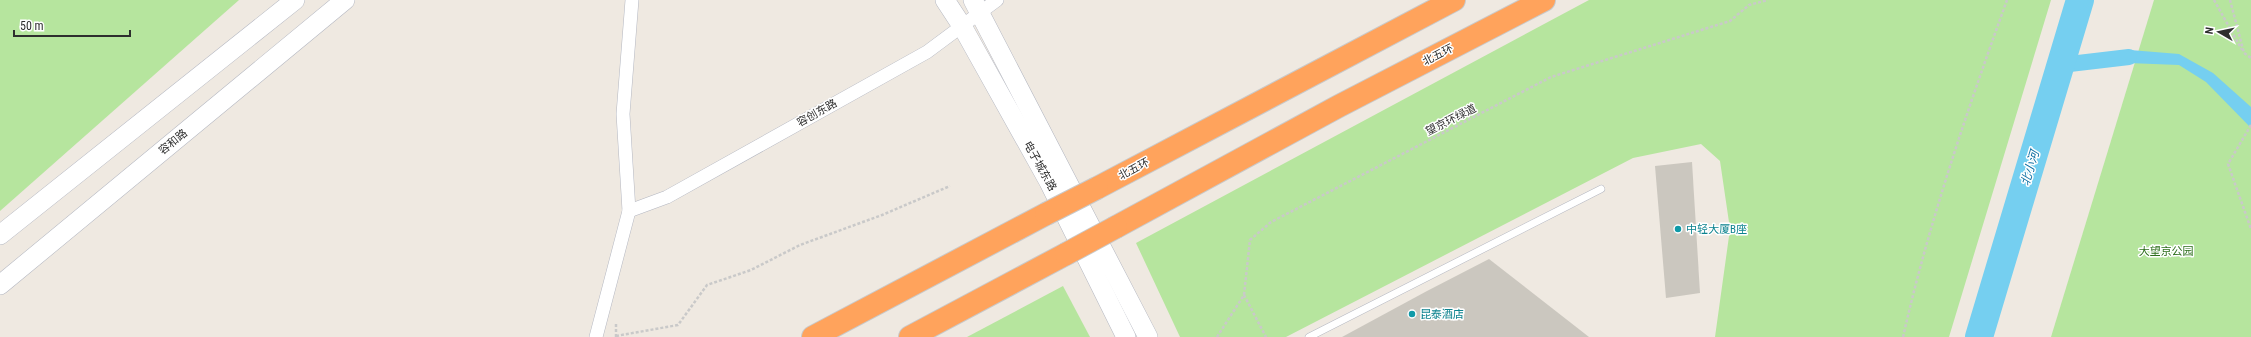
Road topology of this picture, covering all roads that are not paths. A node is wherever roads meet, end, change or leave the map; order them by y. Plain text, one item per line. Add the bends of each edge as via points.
1 (295, 0) edge
2 (345, 0) edge
3 (632, 0) edge
4 (945, 0) edge
5 (997, 0) edge
6 (1454, 0) edge
7 (1544, 0) edge
8 (976, 7) edge
9 (962, 26) junction
10 (1602, 189) dead end
11 (628, 211) junction
12 (0, 235) edge
13 (0, 285) edge
14 (596, 337) edge
15 (813, 337) edge
16 (910, 337) edge
17 (1126, 337) edge
18 (1148, 337) edge
19 (1309, 337) edge

1 - 12 main road
2 - 13 main road, 容和路
3 - 11 street via 623,114
4 - 9 main road, 电子城东路
5 - 8 street, 容创东路
6 - 15 highway, 北五环, bridge
7 - 16 highway, 北五环, bridge via 1339,106
8 - 9 street, 容创东路
8 - 18 main road, 电子城东路
9 - 11 street, 容创东路 via 927,52 667,197
9 - 17 main road, 电子城东路 via 1049,182
10 - 19 lane
11 - 14 street

